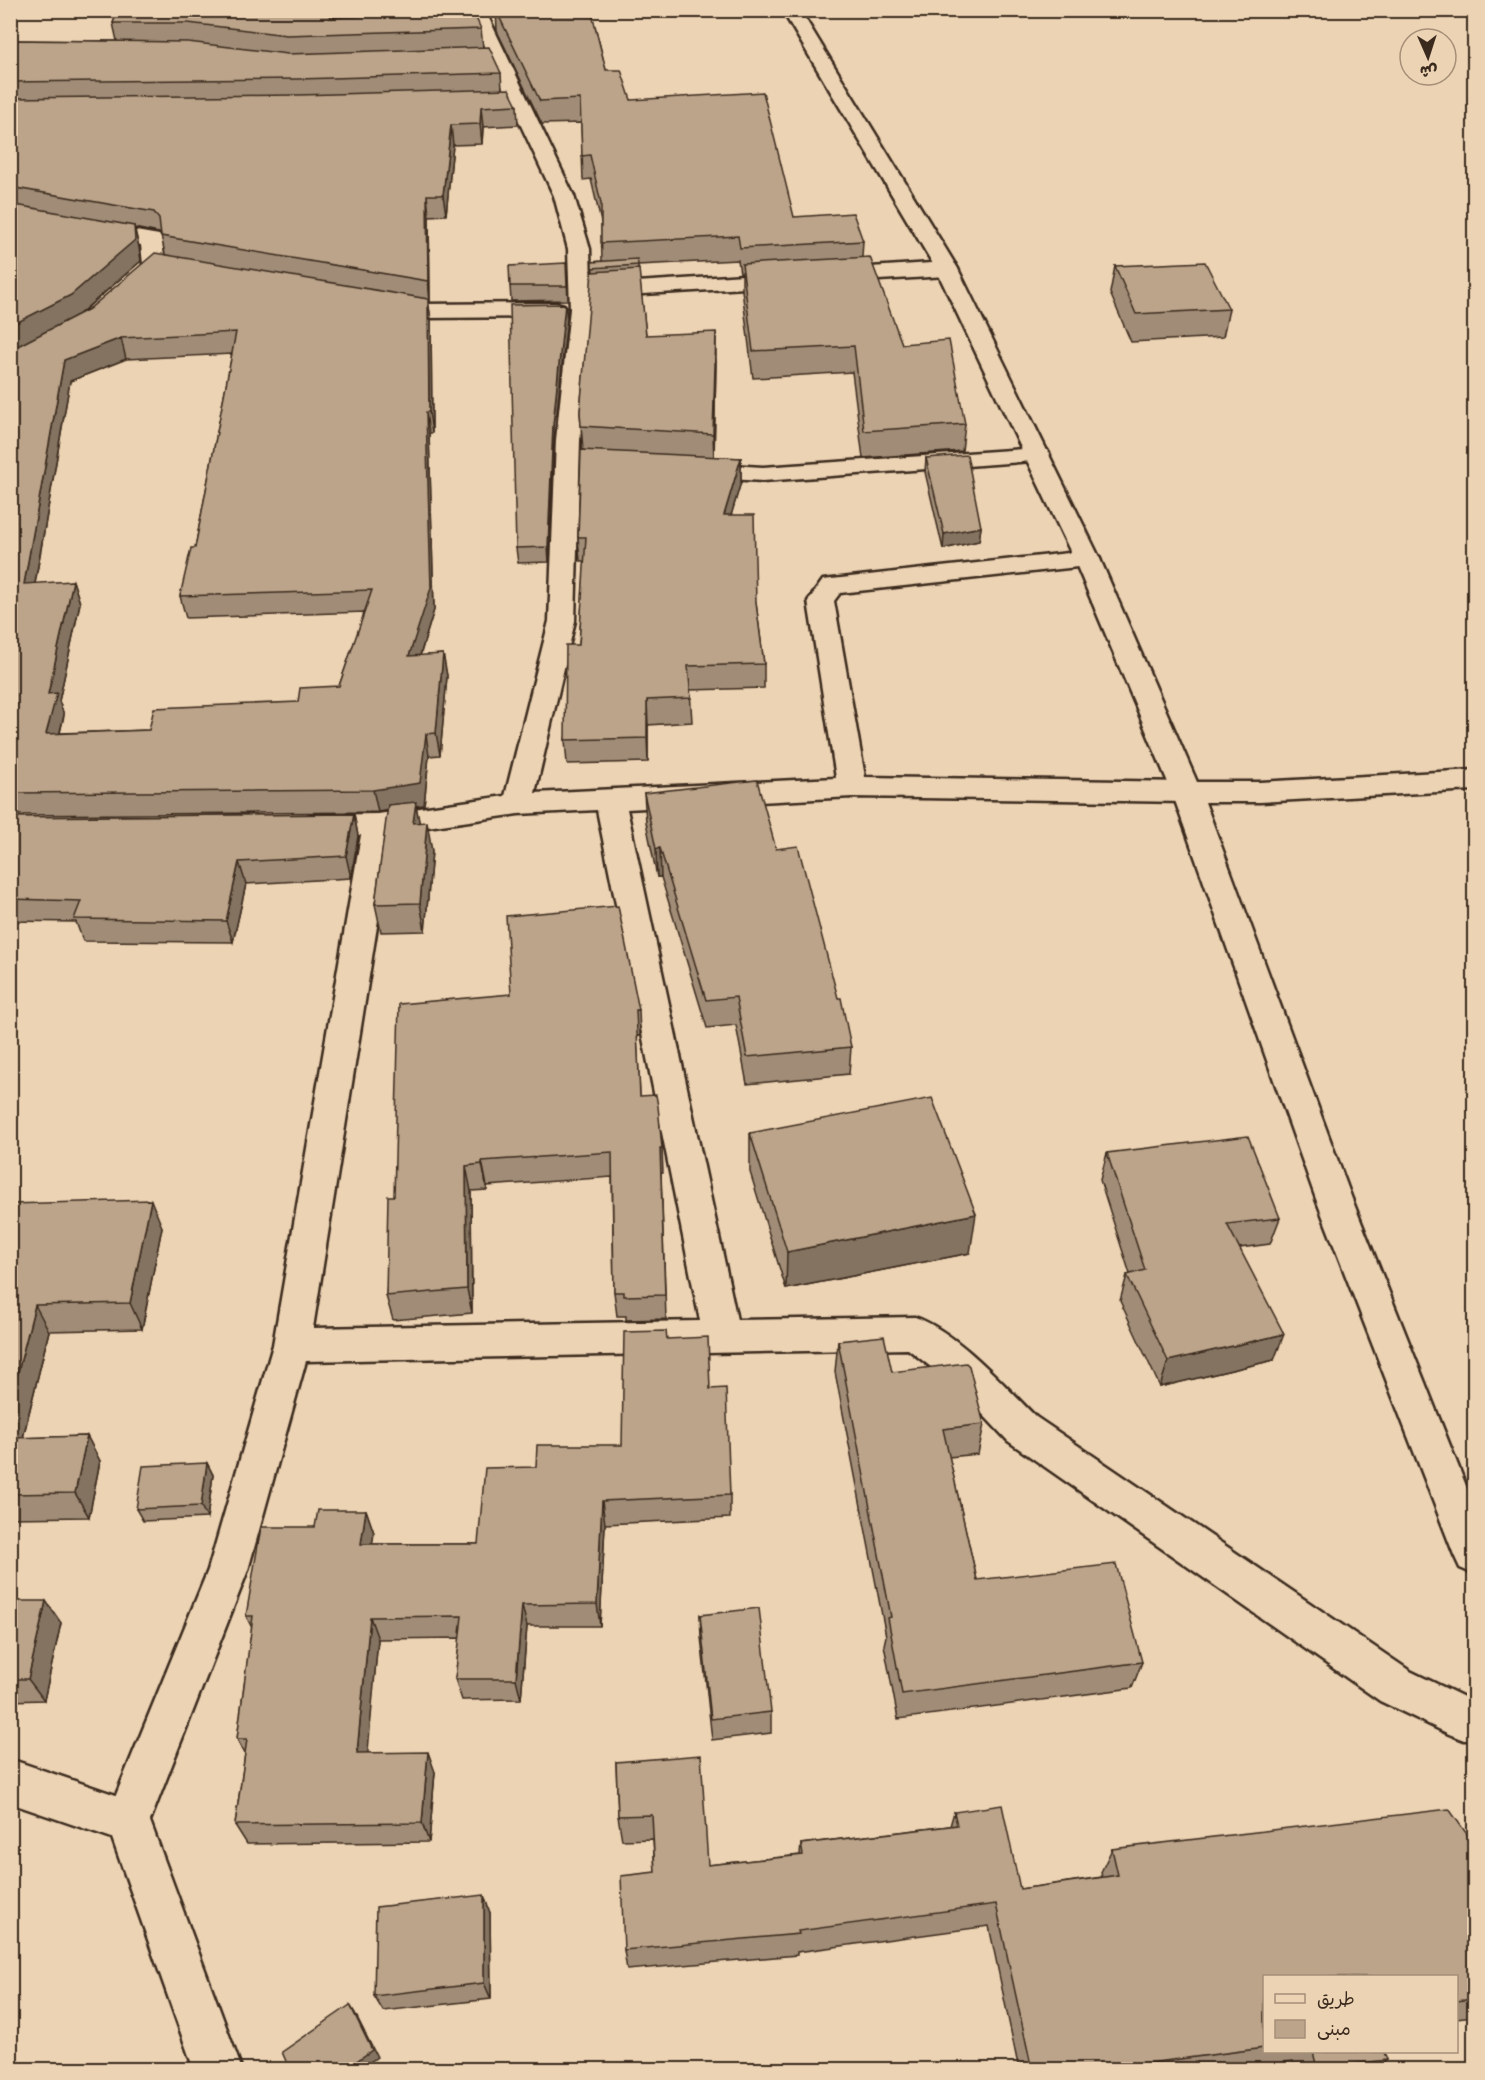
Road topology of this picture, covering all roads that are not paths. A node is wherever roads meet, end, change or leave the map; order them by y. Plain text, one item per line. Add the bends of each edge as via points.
1 (476, 10) edge
2 (791, 10) edge
3 (10, 215) edge
4 (177, 268) edge
5 (947, 269) junction
6 (580, 300) junction
7 (364, 301) edge
8 (1038, 455) junction
9 (672, 468) edge
10 (1087, 559) junction
11 (1474, 780) edge
12 (852, 787) junction
13 (1187, 792) junction
14 (610, 800) junction
15 (518, 804) junction
16 (378, 824) junction
17 (283, 825) edge
18 (722, 1337) junction
19 (292, 1344) junction
20 (1474, 1555) edge
21 (1474, 1719) edge
22 (10, 1781) edge
23 (128, 1821) junction
24 (218, 2070) edge

1 - 6 street via 486,58 564,196 579,249
2 - 5 street
3 - 4 street via 151,240 146,271
5 - 6 street
5 - 8 street
6 - 7 street via 422,311
6 - 15 street via 568,440 581,463 562,621
8 - 9 street via 763,474
8 - 10 street
10 - 12 street via 832,586 821,601
10 - 13 street
11 - 13 street via 1260,792
12 - 13 street
12 - 14 street
13 - 20 street via 1334,1199
14 - 15 street
14 - 18 street
15 - 16 street
16 - 17 street
16 - 19 street
18 - 19 street
18 - 21 street via 915,1333 972,1377 1031,1436 1395,1686 1464,1719
19 - 23 street via 228,1570
22 - 23 street
23 - 24 street

